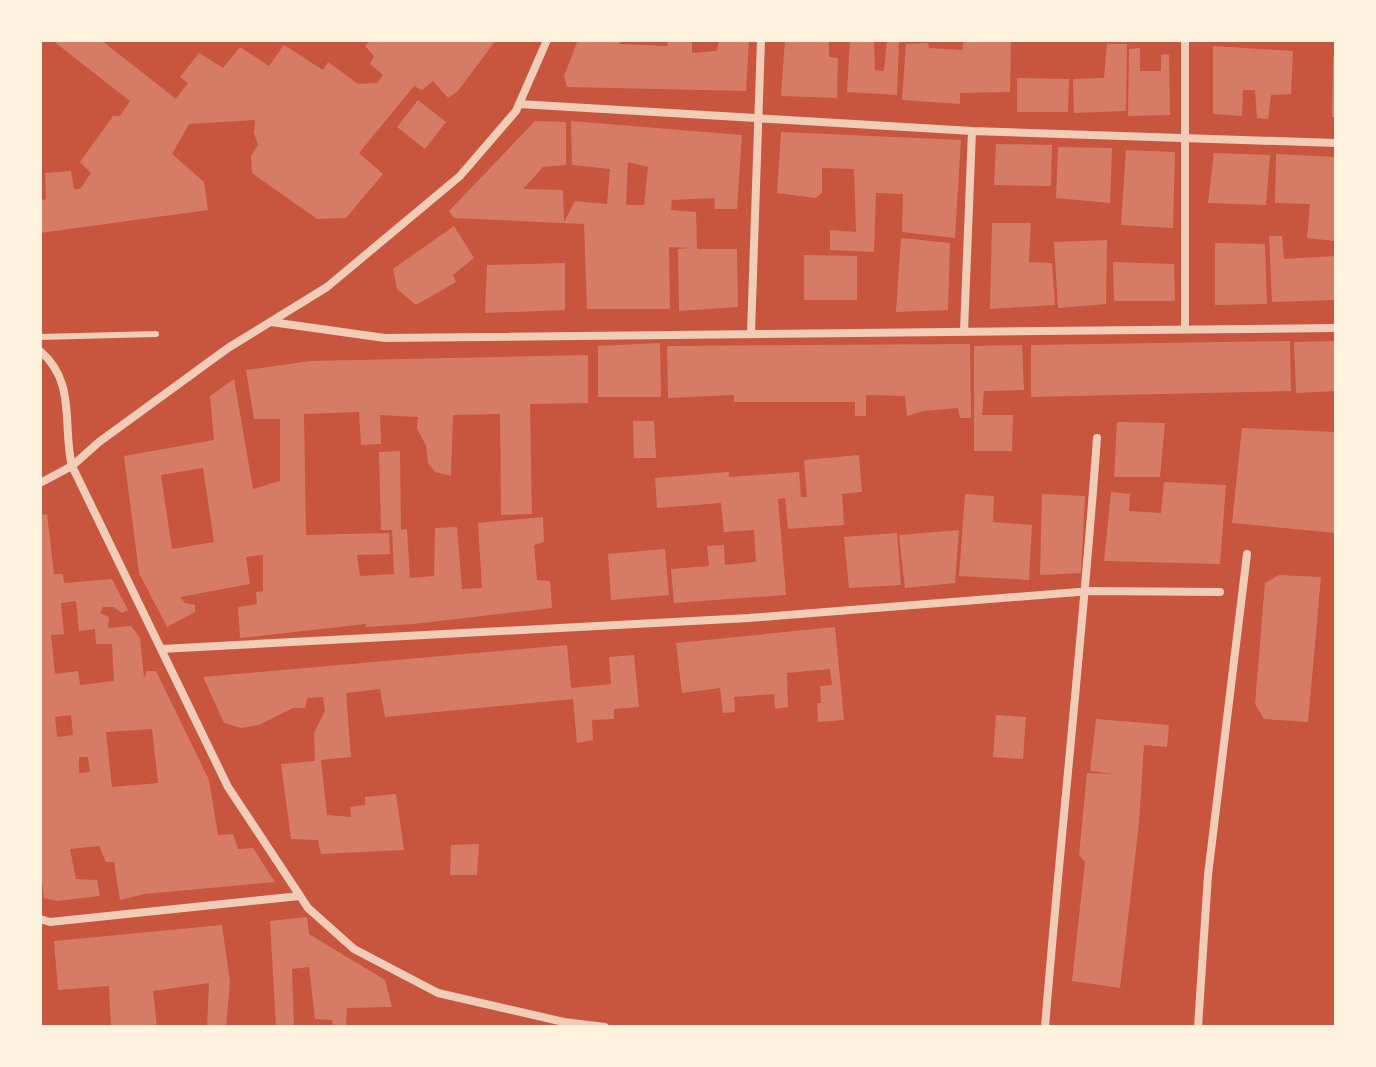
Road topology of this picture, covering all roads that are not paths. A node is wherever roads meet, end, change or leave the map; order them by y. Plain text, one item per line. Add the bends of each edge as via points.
1 (547, 40) edge
2 (761, 40) edge
3 (1185, 40) edge
4 (519, 104) junction
5 (758, 119) junction
6 (972, 131) junction
7 (1185, 137) junction
8 (1336, 143) edge
9 (271, 322) junction
10 (1336, 328) edge
11 (1185, 329) junction
12 (964, 331) junction
13 (751, 333) junction
14 (156, 334) dead end
15 (40, 337) edge
16 (40, 351) edge
17 (1097, 438) dead end
18 (72, 466) junction
19 (40, 483) edge
20 (1247, 554) dead end
21 (1086, 592) junction
22 (1220, 592) dead end
23 (161, 649) junction
24 (300, 896) junction
25 (40, 919) edge
26 (605, 1027) edge
27 (1045, 1027) edge
28 (1198, 1027) edge

1 - 4 street
2 - 5 street
3 - 7 street
4 - 5 street
4 - 9 street via 460,176 327,287
5 - 6 street
5 - 13 street
6 - 7 street
6 - 12 street
7 - 8 street
7 - 11 street
9 - 13 street via 385,338
9 - 18 street via 228,348
10 - 11 street
11 - 12 street
12 - 13 street
14 - 15 lane
16 - 18 street via 60,379 68,402
17 - 21 street
18 - 19 street
18 - 23 street
20 - 28 street via 1208,875
21 - 22 street
21 - 23 street via 733,619
21 - 27 street
23 - 24 street via 228,787
24 - 25 street
24 - 26 street via 354,949 438,993

